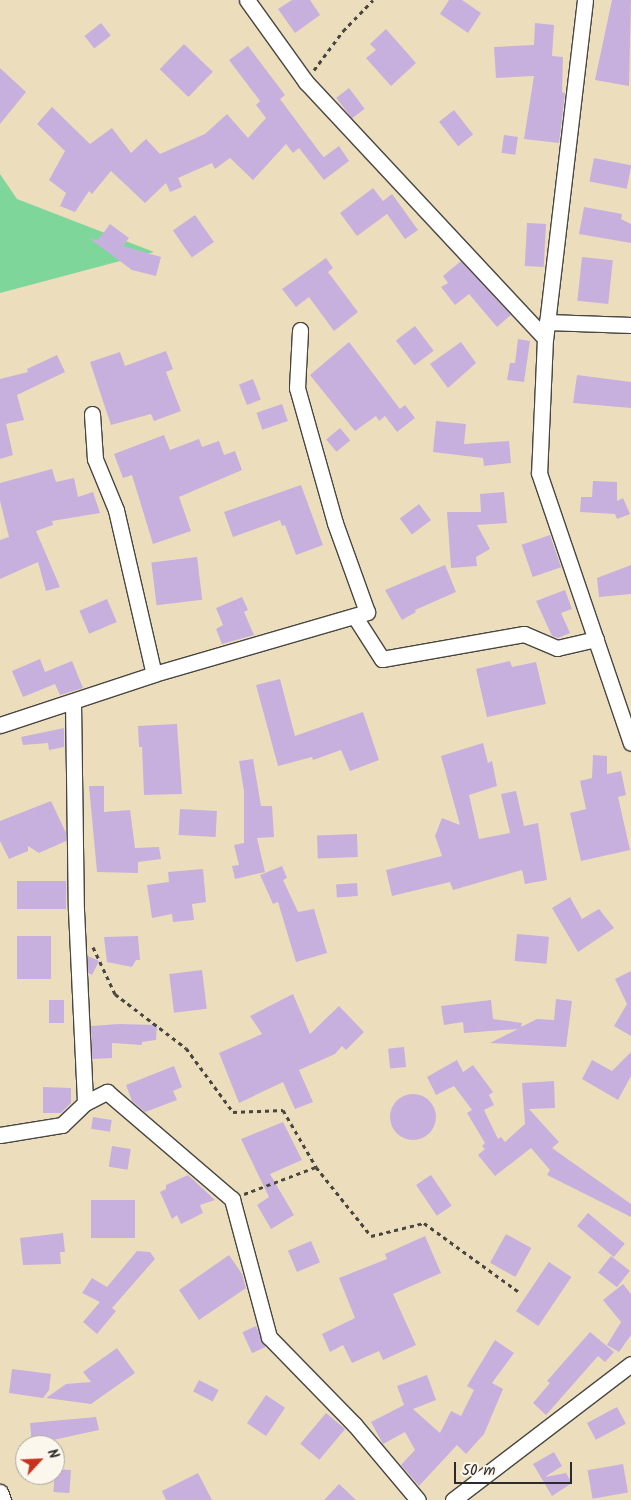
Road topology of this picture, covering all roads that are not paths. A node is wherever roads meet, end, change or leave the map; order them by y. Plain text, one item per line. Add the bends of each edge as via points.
1 (247, 0) edge
2 (585, 0) edge
3 (547, 322) junction
4 (631, 325) edge
5 (300, 330) dead end
6 (545, 338) junction
7 (92, 414) dead end
8 (355, 617) junction
9 (596, 639) junction
10 (154, 674) junction
11 (73, 702) junction
12 (0, 725) edge
13 (631, 743) edge
14 (85, 1103) junction
15 (0, 1135) edge
16 (631, 1364) edge
17 (0, 1492) edge
18 (3, 1500) edge
19 (418, 1500) edge
20 (453, 1500) edge

1 - 6 street via 306,82
2 - 3 street
3 - 4 street
3 - 6 street
5 - 8 street via 297,388 335,523 367,612
6 - 9 street via 539,473
7 - 10 street via 95,459 116,510
8 - 9 street via 382,658 524,634 557,648
8 - 10 street
9 - 13 street
10 - 11 street
11 - 12 street
11 - 14 street via 76,910
14 - 15 street via 62,1125
14 - 19 street via 107,1092 232,1199 270,1337 354,1424
16 - 20 street
17 - 18 street

